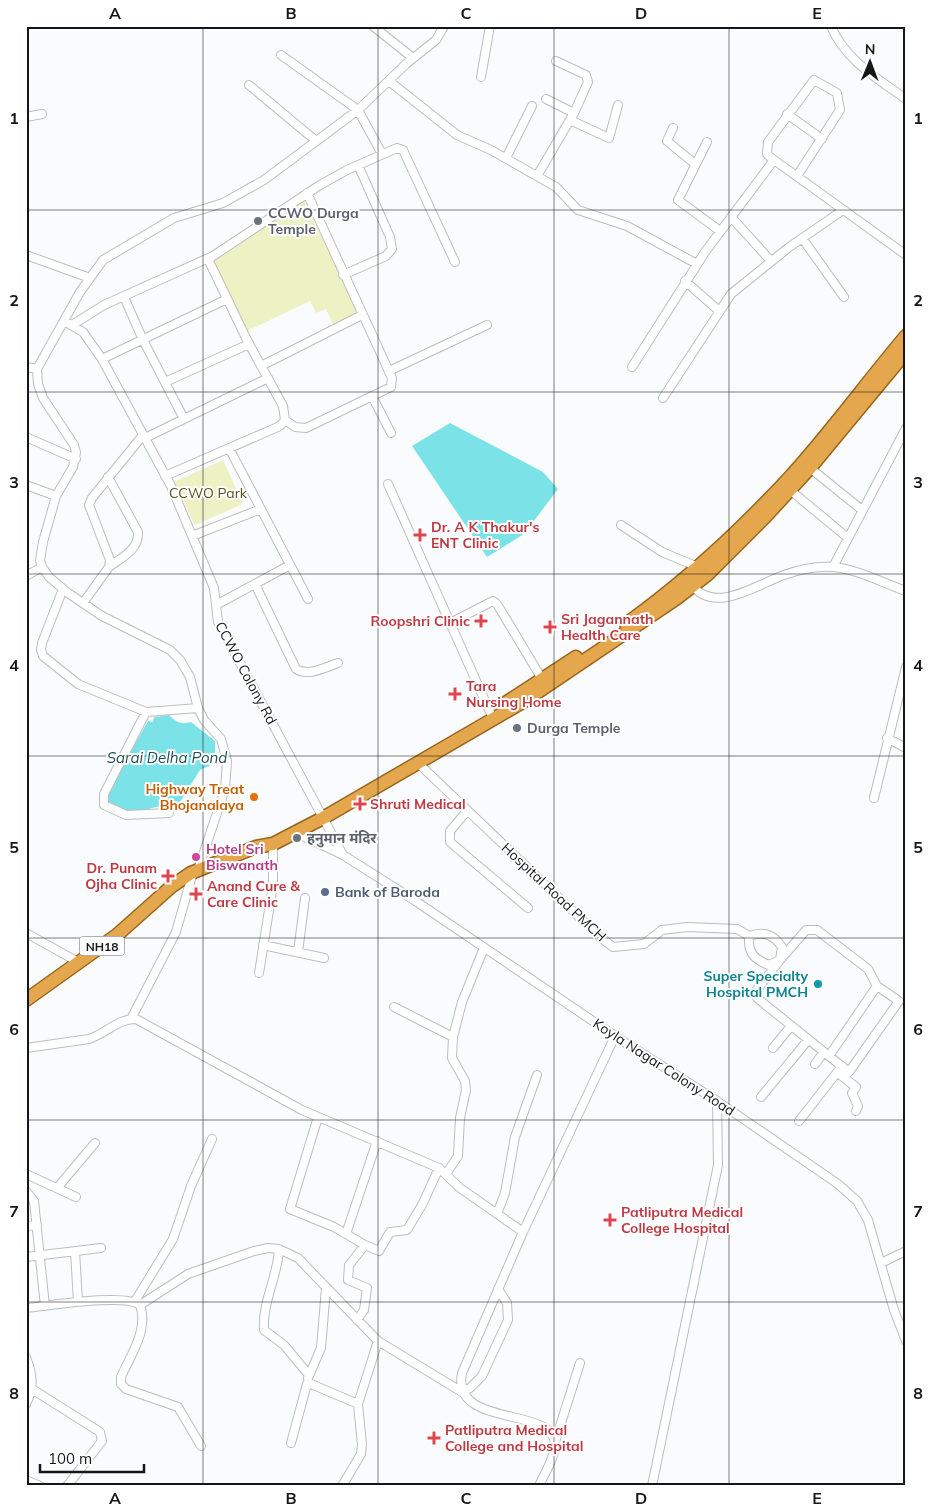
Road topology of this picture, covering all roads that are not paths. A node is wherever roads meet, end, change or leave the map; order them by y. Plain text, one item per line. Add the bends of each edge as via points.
1 (373, 26) edge
2 (444, 26) edge
3 (490, 26) edge
4 (831, 26) edge
5 (281, 55) dead end
6 (413, 58) junction
7 (556, 61) dead end
8 (481, 77) dead end
9 (389, 81) junction
10 (248, 85) dead end
11 (546, 99) dead end
12 (906, 99) edge
13 (618, 104) dead end
14 (532, 106) dead end
15 (358, 110) junction
16 (42, 114) dead end
17 (787, 114) junction
18 (26, 117) edge
19 (572, 117) junction
20 (673, 128) dead end
21 (822, 139) junction
22 (315, 140) junction
23 (707, 142) dead end
24 (382, 154) junction
25 (506, 158) junction
26 (774, 160) junction
27 (695, 164) junction
28 (358, 165) junction
29 (537, 176) junction
30 (797, 176) junction
31 (307, 193) junction
32 (843, 210) junction
33 (731, 217) junction
34 (720, 231) junction
35 (802, 238) junction
36 (906, 243) edge
37 (903, 253) edge
38 (26, 255) edge
39 (208, 259) junction
40 (771, 261) junction
41 (455, 262) dead end
42 (697, 264) junction
43 (344, 274) junction
44 (90, 278) junction
45 (685, 281) junction
46 (124, 297) junction
47 (844, 297) dead end
48 (227, 299) junction
49 (718, 310) junction
50 (362, 315) junction
51 (64, 320) junction
52 (72, 325) junction
53 (487, 325) dead end
54 (906, 336) edge
55 (143, 340) junction
56 (249, 344) junction
57 (906, 352) edge
58 (102, 359) junction
59 (261, 366) junction
60 (26, 367) edge
61 (632, 367) dead end
62 (38, 369) junction
63 (389, 371) junction
64 (268, 378) junction
65 (165, 382) junction
66 (372, 396) junction
67 (663, 398) dead end
68 (184, 419) junction
69 (285, 420) junction
70 (906, 428) edge
71 (391, 433) dead end
72 (144, 436) junction
73 (26, 437) edge
74 (229, 448) junction
75 (76, 459) junction
76 (810, 468) junction
77 (165, 476) junction
78 (108, 477) junction
79 (388, 484) dead end
80 (26, 485) edge
81 (790, 490) junction
82 (56, 496) junction
83 (261, 509) junction
84 (862, 510) junction
85 (621, 525) dead end
86 (192, 536) junction
87 (848, 538) junction
88 (290, 565) junction
89 (42, 567) junction
90 (109, 567) junction
91 (698, 567) junction
92 (833, 567) junction
93 (26, 576) edge
94 (690, 582) junction
95 (254, 584) junction
96 (64, 589) junction
97 (906, 591) edge
98 (308, 599) dead end
99 (83, 603) junction
100 (216, 605) junction
101 (452, 622) junction
102 (338, 663) dead end
103 (906, 667) edge
104 (542, 679) junction
105 (509, 705) junction
106 (198, 708) junction
107 (146, 712) junction
108 (490, 712) junction
109 (887, 738) junction
110 (906, 748) edge
111 (418, 763) junction
112 (874, 798) dead end
113 (467, 811) junction
114 (169, 813) dead end
115 (321, 815) junction
116 (296, 833) junction
117 (273, 844) junction
118 (256, 847) junction
119 (343, 855) junction
120 (196, 871) junction
121 (305, 898) dead end
122 (528, 908) dead end
123 (26, 933) edge
124 (749, 936) junction
125 (263, 945) junction
126 (484, 948) junction
127 (298, 952) junction
128 (324, 958) dead end
129 (780, 960) junction
130 (76, 961) junction
131 (259, 973) dead end
132 (877, 986) junction
133 (26, 991) edge
134 (26, 1000) edge
135 (394, 1007) dead end
136 (130, 1019) junction
137 (791, 1026) junction
138 (615, 1036) junction
139 (453, 1037) junction
140 (808, 1040) junction
141 (26, 1048) edge
142 (772, 1048) dead end
143 (827, 1054) junction
144 (815, 1064) dead end
145 (840, 1070) junction
146 (537, 1075) dead end
147 (761, 1098) dead end
148 (717, 1101) junction
149 (856, 1111) dead end
150 (318, 1117) junction
151 (799, 1122) dead end
152 (212, 1139) dead end
153 (377, 1141) junction
154 (95, 1143) dead end
155 (438, 1168) junction
156 (26, 1174) edge
157 (446, 1174) junction
158 (57, 1188) junction
159 (26, 1191) edge
160 (76, 1197) dead end
161 (497, 1214) junction
162 (37, 1225) junction
163 (26, 1226) edge
164 (523, 1232) junction
165 (346, 1234) junction
166 (366, 1245) junction
167 (100, 1248) dead end
168 (280, 1249) junction
169 (75, 1251) junction
170 (905, 1254) edge
171 (40, 1256) junction
172 (26, 1257) edge
173 (881, 1263) junction
174 (326, 1288) junction
175 (498, 1289) junction
176 (78, 1302) junction
177 (137, 1303) junction
178 (45, 1306) junction
179 (26, 1308) edge
180 (357, 1320) junction
181 (378, 1341) junction
182 (906, 1341) edge
183 (26, 1356) edge
184 (580, 1363) dead end
185 (309, 1375) junction
186 (306, 1384) junction
187 (32, 1389) junction
188 (462, 1392) junction
189 (26, 1404) edge
190 (358, 1404) junction
191 (555, 1442) junction
192 (292, 1444) dead end
193 (201, 1446) dead end
194 (26, 1480) edge
195 (40, 1486) edge
196 (67, 1486) edge
197 (342, 1486) edge
198 (539, 1486) edge
199 (652, 1486) edge

1 - 6 street
2 - 6 street via 436,40
3 - 8 street
4 - 12 street via 846,52
5 - 15 street
6 - 9 street
7 - 19 street via 588,78
9 - 15 street
9 - 25 street via 447,128
10 - 22 street
11 - 19 street
13 - 19 street via 609,138
14 - 25 street
15 - 22 street
15 - 24 street
16 - 18 street
17 - 21 street
17 - 21 street via 811,82 818,82 837,93 840,110
17 - 26 street via 766,146 767,154
19 - 29 street
20 - 27 street via 666,141
21 - 30 street
22 - 44 street via 240,195 174,218 113,252
23 - 27 street
24 - 28 street
24 - 41 street via 397,148 403,150
25 - 29 street
26 - 30 street
26 - 33 street
27 - 34 street via 678,200
28 - 31 street
28 - 43 street via 390,237 392,249 386,256
29 - 42 street via 560,190 578,210 627,226
30 - 32 street
31 - 39 street
31 - 43 street
32 - 35 street
32 - 37 street
33 - 34 street
33 - 40 street
34 - 42 street
35 - 40 street
35 - 47 street
36 - 37 street
38 - 44 street
39 - 46 street
39 - 48 street
40 - 49 street via 738,287
42 - 45 street
43 - 50 street
44 - 51 street
45 - 49 street
45 - 61 street
46 - 52 street
46 - 55 street
48 - 55 street
48 - 56 street
49 - 67 street
50 - 59 street
50 - 63 street
51 - 52 street, CCWO Colony Rd
51 - 62 street
52 - 58 street, CCWO Colony Rd via 83,332
53 - 63 street
54 - 91 highway, NH18 via 791,476
55 - 58 street
55 - 65 street
56 - 59 street
56 - 65 street
57 - 76 highway, NH18
58 - 72 street, CCWO Colony Rd
59 - 64 street
60 - 62 street
62 - 75 street via 38,384 43,398 74,445
63 - 66 street via 393,381 391,387
64 - 68 street
64 - 69 street via 283,406
65 - 68 street
66 - 69 street via 306,428 295,427
66 - 71 street
68 - 72 street
69 - 74 street via 280,426
70 - 84 street
72 - 77 street, CCWO Colony Rd
72 - 78 street
73 - 75 street
74 - 77 street
74 - 83 street
75 - 82 street
76 - 81 highway, NH18
76 - 84 street
77 - 86 street, CCWO Colony Rd
78 - 90 street via 89,505 108,553
78 - 90 street via 138,532 136,547
79 - 101 street
80 - 82 street
81 - 87 street
81 - 94 highway, NH18 via 722,560
82 - 89 street via 40,552
83 - 86 street
83 - 88 street
84 - 87 street
85 - 91 street via 662,552
86 - 100 street, CCWO Colony Rd via 214,588
87 - 92 street
88 - 95 street
88 - 98 street
89 - 93 street
89 - 96 street
90 - 99 street
91 - 94 highway, NH18
92 - 94 street via 798,571 747,591 718,598 700,595
92 - 97 street
94 - 104 highway, NH18
94 - 105 highway, NH18 via 572,670
95 - 100 street
95 - 102 street via 296,669 302,673
96 - 99 street
96 - 107 street via 42,642 43,656 78,684
99 - 106 street via 170,650 190,677
100 - 115 street, CCWO Colony Rd via 218,622
101 - 104 street via 493,601
101 - 108 street
103 - 109 street
104 - 105 highway, NH18
105 - 108 highway, NH18
105 - 111 highway, NH18
106 - 107 street
106 - 120 street via 204,720 222,739 228,761 225,789
107 - 114 street via 104,794 104,805 126,815
108 - 115 highway, NH18
109 - 110 street
109 - 112 street
111 - 113 street, Hospital Road PMCH
111 - 115 highway, NH18
113 - 122 street via 450,831 450,842
113 - 124 street, Hospital Road PMCH via 613,946 644,944 662,930 688,927 737,929
115 - 116 highway, NH18
115 - 118 highway, NH18
115 - 119 street, Koyla Nagar Colony Road
116 - 117 highway, NH18
116 - 119 street, Koyla Nagar Colony Road
117 - 118 highway, NH18
117 - 125 street via 273,885
118 - 120 highway, NH18
119 - 126 street, Koyla Nagar Colony Road
120 - 130 highway, NH18 via 159,892
120 - 136 street via 176,932
121 - 127 street
123 - 130 street
124 - 129 street via 748,948 754,959 768,965
124 - 129 street via 764,932 776,938 782,947
125 - 127 street
125 - 131 street
126 - 138 street, Koyla Nagar Colony Road
126 - 139 street via 462,1002
127 - 128 street
129 - 132 street via 806,930 817,930 868,969
129 - 137 street via 756,995 762,1004
130 - 133 highway, NH18
130 - 134 highway, NH18
132 - 143 street
132 - 145 street via 899,1001 849,1072
135 - 139 street
136 - 141 street via 89,1039
136 - 150 street via 140,1021 268,1093
137 - 140 street
137 - 142 street
138 - 148 street, Koyla Nagar Colony Road
138 - 164 street
139 - 157 street via 452,1058 465,1081 466,1090 460,1118 458,1156
140 - 143 street
140 - 147 street
143 - 144 street
143 - 145 street
145 - 149 street via 856,1087 852,1093 858,1106
145 - 151 street
146 - 161 street via 515,1137 505,1193
148 - 173 street, Koyla Nagar Colony Road via 838,1184 857,1201 868,1220
148 - 199 street via 718,1165
150 - 153 street
150 - 165 street via 290,1209
152 - 177 street via 190,1186 173,1239
153 - 155 street
153 - 165 street
154 - 158 street
155 - 157 street
155 - 166 street via 408,1230 390,1232 378,1251
156 - 158 street
157 - 161 street
158 - 160 street
159 - 162 street via 34,1201
161 - 164 street
162 - 163 street
162 - 171 street
164 - 175 street
165 - 166 street
166 - 180 street via 349,1264 348,1280 367,1288 364,1310
167 - 169 street
168 - 174 street via 298,1258
168 - 177 street via 254,1251 188,1274
168 - 185 street via 264,1330 284,1345
169 - 171 street
169 - 176 street
170 - 173 street
171 - 172 street
171 - 178 street
173 - 182 street, Koyla Nagar Colony Road
174 - 180 street
174 - 185 street via 321,1348
175 - 188 street via 462,1373
175 - 188 street via 507,1303 508,1320 482,1376
176 - 177 street
176 - 178 street
177 - 193 street via 142,1312 139,1340 121,1384 126,1389 178,1407
178 - 179 street
180 - 181 street
181 - 188 street
181 - 190 street
183 - 187 street
184 - 191 street
185 - 186 street
186 - 190 street
186 - 192 street
187 - 189 street
187 - 196 street via 102,1436 102,1441
188 - 191 street via 474,1404 540,1426 552,1433
190 - 197 street via 362,1450
191 - 198 street via 554,1453
194 - 195 street

